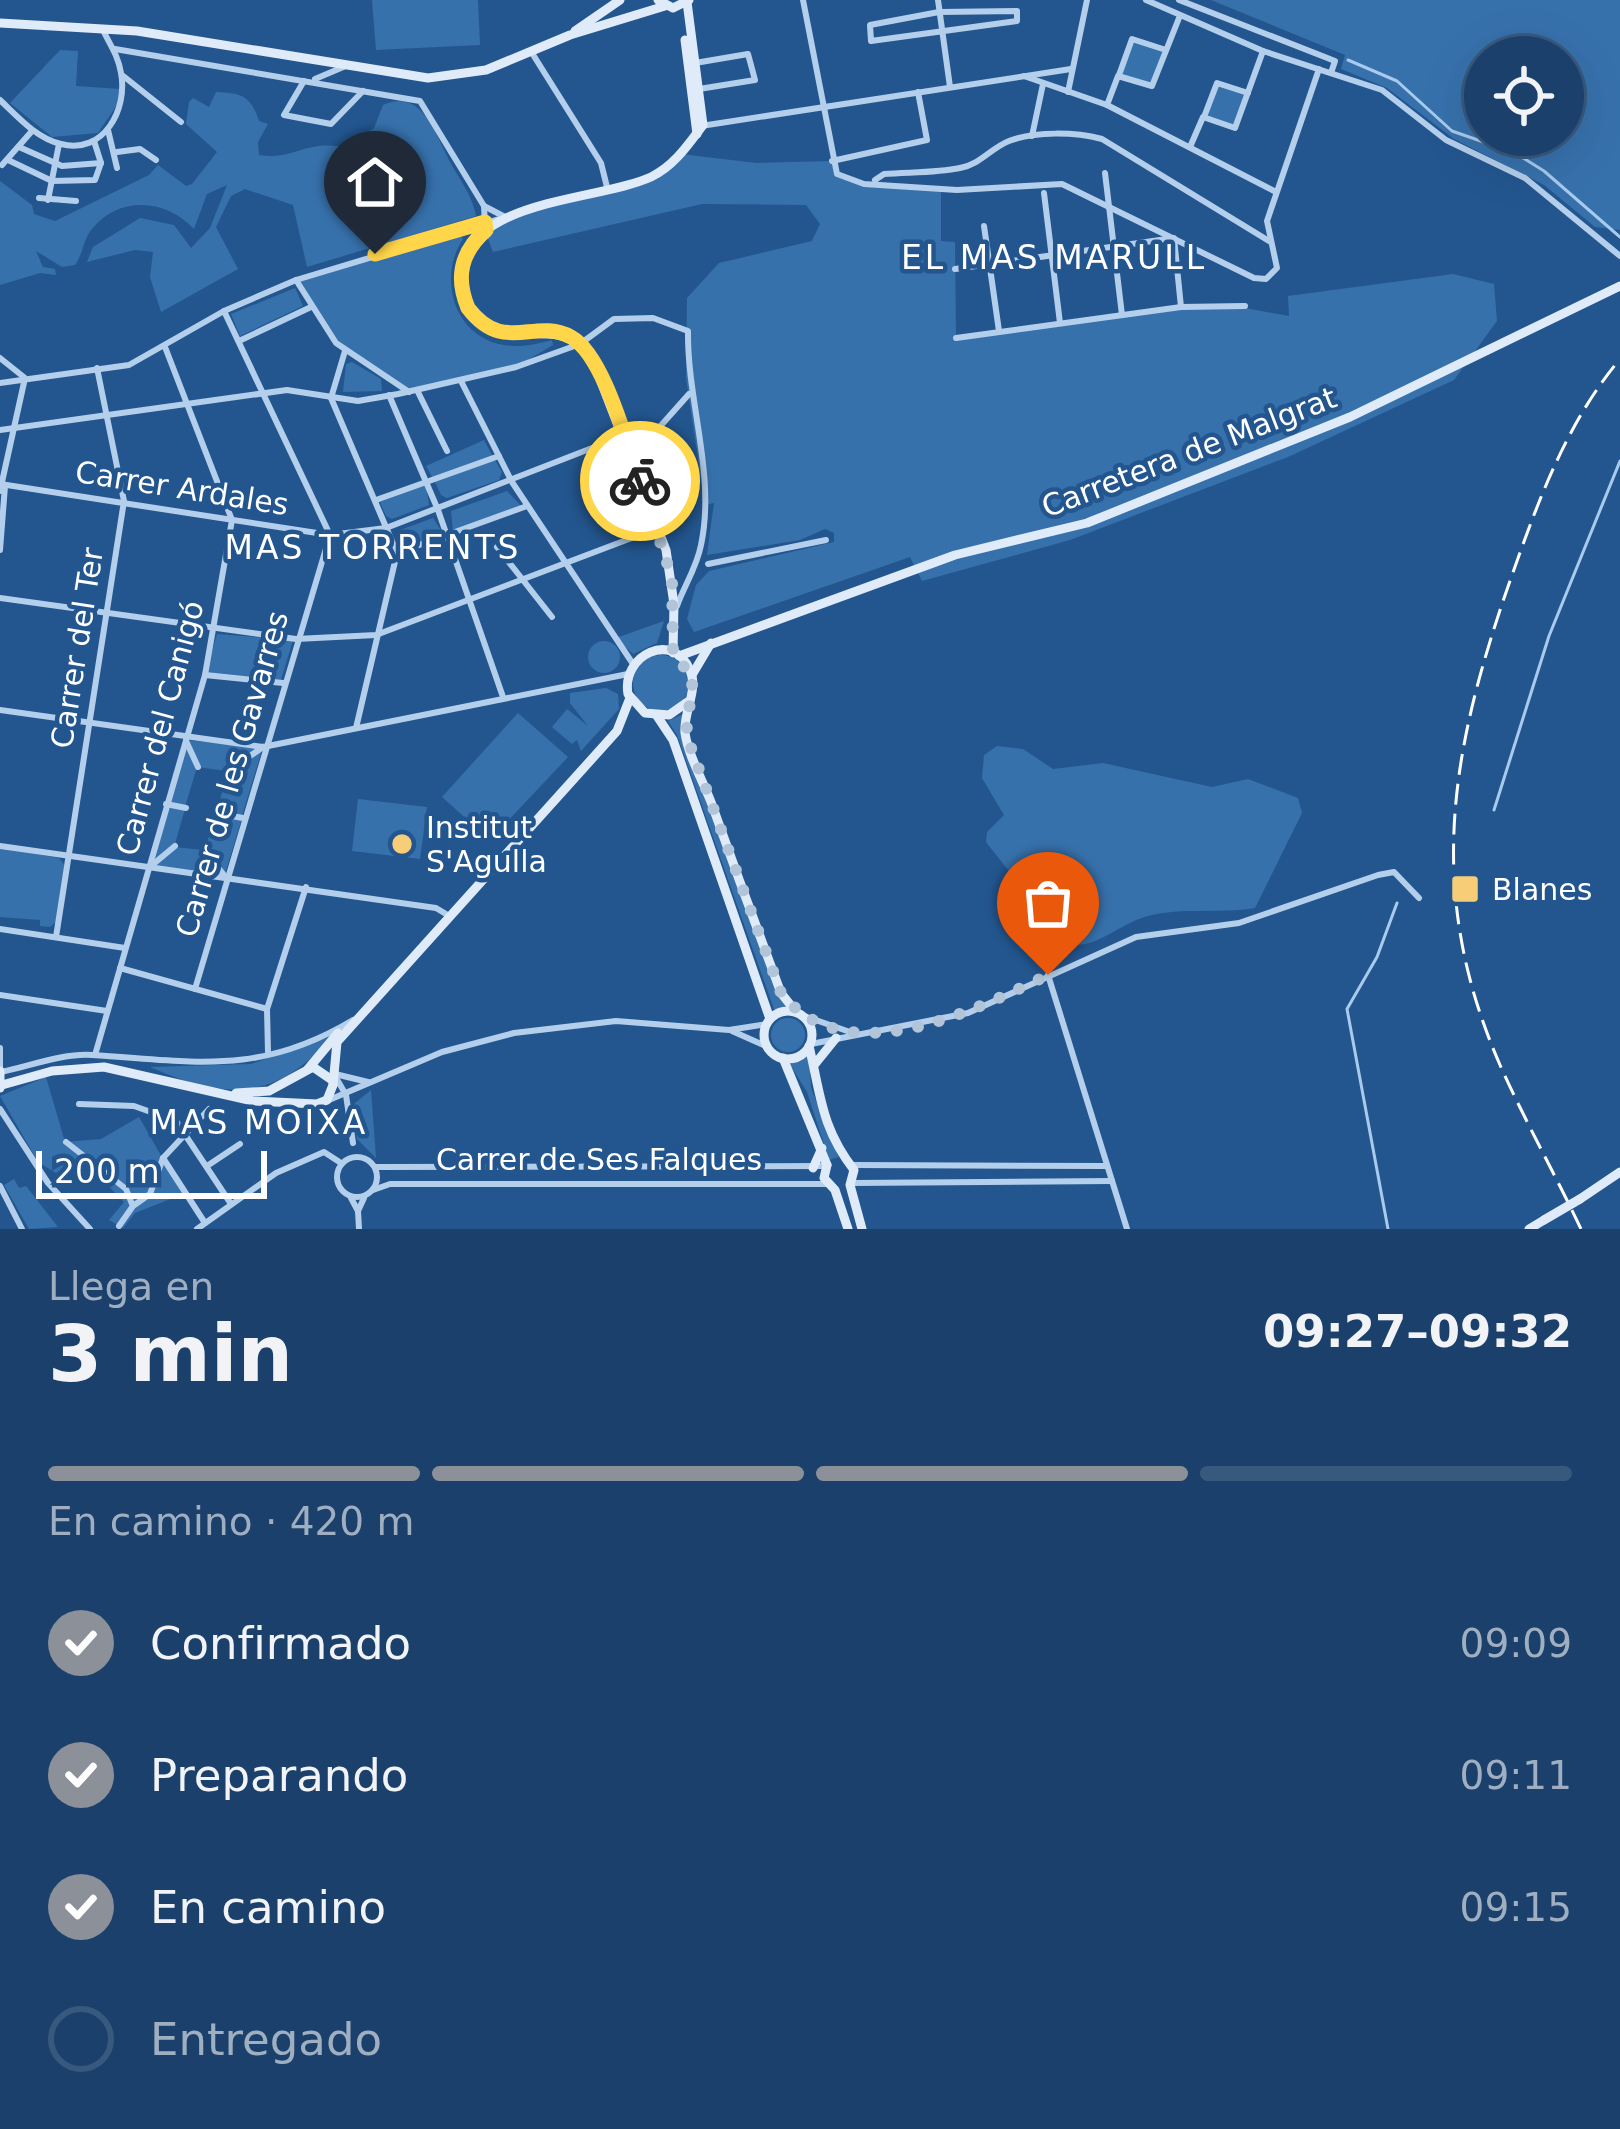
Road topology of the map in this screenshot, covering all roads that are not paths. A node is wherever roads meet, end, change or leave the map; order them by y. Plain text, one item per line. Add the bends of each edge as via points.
1 (802, 0) edge
2 (938, 0) edge
3 (1087, 0) edge
4 (1146, 0) edge
5 (1179, 0) edge
6 (616, 1) edge
7 (688, 1) edge
8 (665, 5) edge
9 (939, 12) junction
10 (1179, 18) junction
11 (626, 19) junction
12 (0, 23) edge
13 (102, 27) junction
14 (942, 32) junction
15 (570, 35) junction
16 (116, 49) junction
17 (1166, 50) junction
18 (531, 51) junction
19 (1263, 51) junction
20 (695, 63) junction
21 (349, 65) junction
22 (1071, 69) junction
23 (1319, 70) junction
24 (1331, 74) junction
25 (122, 75) junction
26 (1024, 76) junction
27 (1118, 76) junction
28 (308, 80) junction
29 (1043, 85) junction
30 (950, 87) junction
31 (700, 89) junction
32 (364, 90) junction
33 (918, 92) junction
34 (1068, 92) junction
35 (1248, 93) junction
36 (0, 100) edge
37 (1107, 105) junction
38 (823, 106) junction
39 (1203, 117) junction
40 (181, 122) dead end
41 (108, 130) junction
42 (32, 131) junction
43 (697, 131) junction
44 (1032, 136) junction
45 (94, 141) junction
46 (59, 144) junction
47 (19, 147) junction
48 (1190, 147) junction
49 (117, 152) junction
50 (156, 160) dead end
51 (832, 161) junction
52 (5, 163) edge
53 (101, 163) junction
54 (55, 165) junction
55 (117, 168) dead end
56 (1105, 173) dead end
57 (52, 181) junction
58 (874, 181) junction
59 (608, 191) junction
60 (1276, 192) junction
61 (1044, 193) dead end
62 (76, 201) dead end
63 (1108, 203) junction
64 (484, 206) junction
65 (508, 218) junction
66 (486, 226) junction
67 (984, 226) dead end
68 (1174, 238) junction
69 (1269, 242) junction
70 (1113, 246) junction
71 (1617, 252) edge
72 (1052, 255) junction
73 (988, 265) junction
74 (955, 269) dead end
75 (1620, 274) edge
76 (296, 280) junction
77 (1620, 286) edge
78 (1601, 294) junction
79 (1245, 306) dead end
80 (1181, 307) junction
81 (311, 308) junction
82 (224, 311) junction
83 (1122, 315) junction
84 (1060, 323) junction
85 (999, 331) junction
86 (956, 338) dead end
87 (239, 341) junction
88 (580, 344) junction
89 (165, 347) junction
90 (345, 351) junction
91 (0, 358) edge
92 (97, 368) junction
93 (25, 378) junction
94 (460, 380) junction
95 (0, 383) edge
96 (412, 391) junction
97 (264, 392) junction
98 (689, 394) junction
99 (389, 395) junction
100 (331, 398) junction
101 (187, 404) junction
102 (110, 418) junction
103 (10, 429) junction
104 (0, 430) edge
105 (623, 436) junction
106 (447, 451) dead end
107 (499, 456) junction
108 (632, 458) junction
109 (512, 482) junction
110 (428, 483) junction
111 (2, 487) edge
112 (376, 500) junction
113 (124, 501) junction
114 (527, 506) junction
115 (438, 510) junction
116 (232, 520) junction
117 (386, 527) junction
118 (658, 528) junction
119 (330, 535) junction
120 (447, 536) junction
121 (826, 540) dead end
122 (497, 547) dead end
123 (0, 550) edge
124 (397, 554) junction
125 (697, 559) junction
126 (708, 564) junction
127 (564, 567) junction
128 (692, 575) junction
129 (525, 582) junction
130 (0, 598) edge
131 (470, 603) junction
132 (107, 613) junction
133 (552, 617) dead end
134 (673, 617) junction
135 (216, 628) junction
136 (670, 632) junction
137 (376, 635) junction
138 (296, 639) junction
139 (712, 642) junction
140 (656, 650) junction
141 (676, 654) junction
142 (630, 669) junction
143 (206, 675) junction
144 (692, 675) junction
145 (603, 680) junction
146 (283, 682) junction
147 (629, 694) junction
148 (502, 697) junction
149 (688, 700) junction
150 (0, 710) edge
151 (652, 715) junction
152 (90, 723) junction
153 (356, 728) junction
154 (617, 731) junction
155 (184, 738) junction
156 (263, 747) junction
157 (198, 767) dead end
158 (227, 772) dead end
159 (166, 804) junction
160 (186, 808) dead end
161 (215, 813) dead end
162 (243, 818) junction
163 (0, 846) edge
164 (175, 846) dead end
165 (204, 850) dead end
166 (69, 857) junction
167 (148, 868) junction
168 (226, 878) junction
169 (306, 887) junction
170 (1419, 898) dead end
171 (453, 918) junction
172 (0, 928) edge
173 (56, 937) junction
174 (125, 948) junction
175 (119, 968) junction
176 (1048, 975) junction
177 (195, 989) junction
178 (0, 995) edge
179 (267, 1009) junction
180 (107, 1011) junction
181 (800, 1014) junction
182 (356, 1018) junction
183 (768, 1022) junction
184 (729, 1030) junction
185 (854, 1033) junction
186 (836, 1038) junction
187 (810, 1045) junction
188 (768, 1047) junction
189 (0, 1048) edge
190 (268, 1053) junction
191 (95, 1055) junction
192 (107, 1058) junction
193 (783, 1058) junction
194 (124, 1069) junction
195 (0, 1072) edge
196 (303, 1073) junction
197 (812, 1075) junction
198 (330, 1076) junction
199 (372, 1082) junction
200 (1, 1087) edge
201 (219, 1093) junction
202 (342, 1096) junction
203 (307, 1102) junction
204 (322, 1102) junction
205 (80, 1103) dead end
206 (209, 1108) dead end
207 (0, 1109) edge
208 (186, 1135) junction
209 (66, 1142) dead end
210 (352, 1143) junction
211 (239, 1144) dead end
212 (822, 1148) junction
213 (163, 1158) junction
214 (364, 1158) junction
215 (344, 1161) junction
216 (848, 1162) junction
217 (207, 1166) junction
218 (826, 1166) junction
219 (1107, 1166) junction
220 (375, 1167) junction
221 (813, 1168) junction
222 (1620, 1172) edge
223 (1112, 1181) junction
224 (856, 1184) junction
225 (0, 1187) edge
226 (831, 1187) junction
227 (369, 1193) junction
228 (349, 1196) junction
229 (231, 1204) junction
230 (133, 1206) junction
231 (358, 1211) junction
232 (119, 1226) edge
233 (201, 1226) edge
234 (22, 1229) edge
235 (90, 1229) edge
236 (358, 1229) edge
237 (848, 1229) edge
238 (862, 1229) edge
239 (1127, 1229) edge
240 (1529, 1229) edge

1 - 38 street
2 - 9 street
3 - 22 street
4 - 10 street
5 - 24 street via 1335,61
6 - 11 street
6 - 15 street
7 - 8 street
7 - 20 street
8 - 11 street
8 - 43 street via 682,20
9 - 14 street
9 - 14 street via 870,25 871,41
9 - 14 street via 1017,11 1016,21
10 - 17 street
10 - 19 street
11 - 15 street
12 - 13 street
13 - 16 street
13 - 21 street
14 - 30 street
15 - 18 street
16 - 25 street
16 - 28 street
17 - 27 street via 1152,86
17 - 27 street via 1132,39
18 - 21 street via 455,76
18 - 59 street via 601,163
19 - 23 street
19 - 35 street
20 - 31 street
20 - 31 street via 748,54 754,80
21 - 28 street
22 - 26 street
22 - 34 street
23 - 24 street
23 - 60 street
24 - 71 street via 1382,90 1446,140 1525,178
25 - 40 street
25 - 41 street via 122,106
26 - 29 street
26 - 30 street
27 - 37 street
28 - 32 street
28 - 32 street via 284,115 331,124
29 - 34 street
29 - 44 street
30 - 33 street
31 - 43 street
32 - 64 street via 429,109
33 - 38 street
33 - 51 street via 927,140
34 - 37 street
35 - 39 street via 1217,83
35 - 39 street via 1235,128
36 - 42 street
37 - 48 street
38 - 43 street
38 - 51 street
39 - 48 street
41 - 45 street
41 - 49 street
42 - 46 street
42 - 47 street
43 - 59 street via 654,176
44 - 58 street via 1005,142 978,163
44 - 69 street via 1102,139
45 - 46 street
45 - 53 street
46 - 54 street
47 - 52 street
47 - 54 street
48 - 60 street
49 - 50 street via 140,148
49 - 55 street
51 - 58 street via 837,174
52 - 57 street
53 - 54 street
53 - 57 street via 95,181
54 - 57 street
56 - 63 street
57 - 62 street via 44,199
58 - 63 street via 957,190 1062,184
59 - 65 street
60 - 69 street
61 - 72 street
63 - 68 street
63 - 70 street
64 - 65 street
64 - 66 street
65 - 66 street
66 - 76 street
66 - 88 street via 462,268 472,313 508,334 559,332
67 - 73 street
68 - 69 street via 1266,279 1277,268
68 - 70 street
68 - 80 street
70 - 72 street
70 - 83 street
72 - 73 street
72 - 84 street
73 - 74 street
73 - 85 street
75 - 78 street, Carretera de Malgrat
76 - 81 street
76 - 82 street
77 - 78 street, Carretera de Malgrat
78 - 139 street, Carretera de Malgrat via 1350,417 1087,524 955,556
79 - 80 street
80 - 83 street
81 - 87 street
81 - 90 street
82 - 87 street
82 - 89 street
83 - 84 street
84 - 85 street
85 - 86 street
87 - 97 street
88 - 94 street
88 - 98 street via 614,319 653,318 688,331
88 - 105 street
89 - 92 street
89 - 101 street, Carrer del Canigó
90 - 96 street
90 - 100 street
91 - 93 street
92 - 93 street
92 - 102 street, Carrer del Ter
93 - 95 street
93 - 103 street
94 - 96 street
94 - 107 street
96 - 99 street
96 - 106 street
97 - 100 street
97 - 101 street
97 - 119 street
98 - 108 street
98 - 125 street via 705,505
99 - 100 street
99 - 110 street
100 - 112 street
101 - 102 street
101 - 116 street, Carrer del Canigó
102 - 103 street
102 - 113 street, Carrer del Ter
103 - 104 street
103 - 111 street
105 - 108 street
105 - 109 street, Carrer Ardales
107 - 109 street
107 - 110 street
108 - 118 street
109 - 114 street
109 - 115 street, Carrer Ardales
110 - 112 street
110 - 115 street
111 - 113 street, Carrer Ardales
111 - 123 street
112 - 117 street
113 - 116 street, Carrer Ardales
113 - 132 street, Carrer del Ter
114 - 120 street
114 - 127 street
115 - 117 street, Carrer Ardales
115 - 120 street
116 - 119 street, Carrer Ardales
116 - 135 street, Carrer del Canigó
117 - 119 street, Carrer Ardales
117 - 124 street
118 - 127 street
118 - 134 street
119 - 138 street, Carrer de les Gavarres
120 - 124 street
120 - 131 street
121 - 126 street
122 - 129 street
124 - 137 street
125 - 126 street
125 - 128 street
126 - 128 street
127 - 129 street
127 - 142 street
128 - 134 street
129 - 131 street
129 - 133 street
130 - 132 street
131 - 137 street
131 - 148 street
132 - 135 street
132 - 152 street, Carrer del Ter
134 - 136 street
135 - 138 street
135 - 143 street, Carrer del Canigó
136 - 140 street
136 - 141 street
137 - 138 street
137 - 153 street
138 - 146 street, Carrer de les Gavarres
139 - 141 street, Carretera de Malgrat
139 - 144 street
140 - 141 street
140 - 142 street
141 - 144 street
142 - 145 street
142 - 147 street
143 - 146 street
143 - 155 street, Carrer del Canigó
144 - 149 street
145 - 147 street
145 - 148 street
146 - 156 street, Carrer de les Gavarres
147 - 151 street
147 - 154 street
148 - 153 street
149 - 151 street via 675,713
149 - 181 street via 686,734 781,993
150 - 152 street
151 - 154 street
151 - 183 street via 673,740
152 - 155 street
152 - 166 street, Carrer del Ter
153 - 156 street
154 - 171 street
155 - 156 street
155 - 157 street
155 - 159 street, Carrer del Canigó
156 - 158 street
156 - 162 street, Carrer de les Gavarres
159 - 160 street
159 - 167 street, Carrer del Canigó
161 - 162 street
162 - 168 street, Carrer de les Gavarres
163 - 166 street
164 - 167 street
165 - 168 street
166 - 167 street
166 - 173 street, Carrer del Ter
167 - 168 street
167 - 174 street, Carrer del Canigó
168 - 169 street
168 - 177 street, Carrer de les Gavarres
169 - 171 street via 436,908
169 - 179 street
170 - 176 street via 1394,872 1378,874 1239,923 1136,937
171 - 182 street
172 - 173 street
173 - 174 street
174 - 175 street, Carrer del Canigó
175 - 177 street
175 - 180 street, Carrer del Canigó
176 - 185 street via 968,1013
176 - 219 street
177 - 179 street
178 - 180 street
179 - 190 street
180 - 191 street, Carrer del Canigó
181 - 183 street
181 - 185 street
181 - 187 street via 810,1024
182 - 190 street
182 - 196 street
182 - 198 street via 335,1048
183 - 184 street
183 - 188 street
184 - 188 street
184 - 199 street via 616,1021 514,1033
185 - 186 street
186 - 187 street
186 - 197 street
187 - 193 street
187 - 197 street
188 - 193 street
189 - 195 street
190 - 192 street via 192,1066
191 - 192 street
191 - 195 street
192 - 194 street
193 - 212 street
194 - 200 street via 76,1067
194 - 201 street
195 - 200 street
196 - 198 street
196 - 201 street via 269,1091
196 - 203 street via 298,1094
197 - 216 street via 836,1149
198 - 199 street
198 - 202 street
198 - 204 street
199 - 202 street
201 - 203 street
202 - 204 street
202 - 210 street
203 - 204 street
205 - 208 street via 134,1106 176,1121
206 - 208 street
207 - 235 street
208 - 213 street
208 - 217 street
209 - 230 street via 126,1189
210 - 214 street
210 - 215 street
211 - 217 street
212 - 218 street
212 - 221 street
213 - 230 street via 150,1193
213 - 233 street
214 - 215 street
214 - 220 street
215 - 228 street via 337,1183
215 - 229 street via 324,1152 298,1160
216 - 218 street
216 - 219 street
216 - 224 street
217 - 229 street
218 - 221 street, Carrer de Ses Falques
218 - 226 street
219 - 223 street
220 - 221 street, Carrer de Ses Falques
220 - 227 street
222 - 240 street, bridge
223 - 224 street
223 - 239 street
224 - 226 street
224 - 238 street
225 - 234 street
226 - 227 street, Carrer de Ses Falques via 390,1184
226 - 237 street
227 - 228 street, Carrer de Ses Falques
227 - 231 street
228 - 231 street
229 - 233 street
230 - 232 street
231 - 236 street

